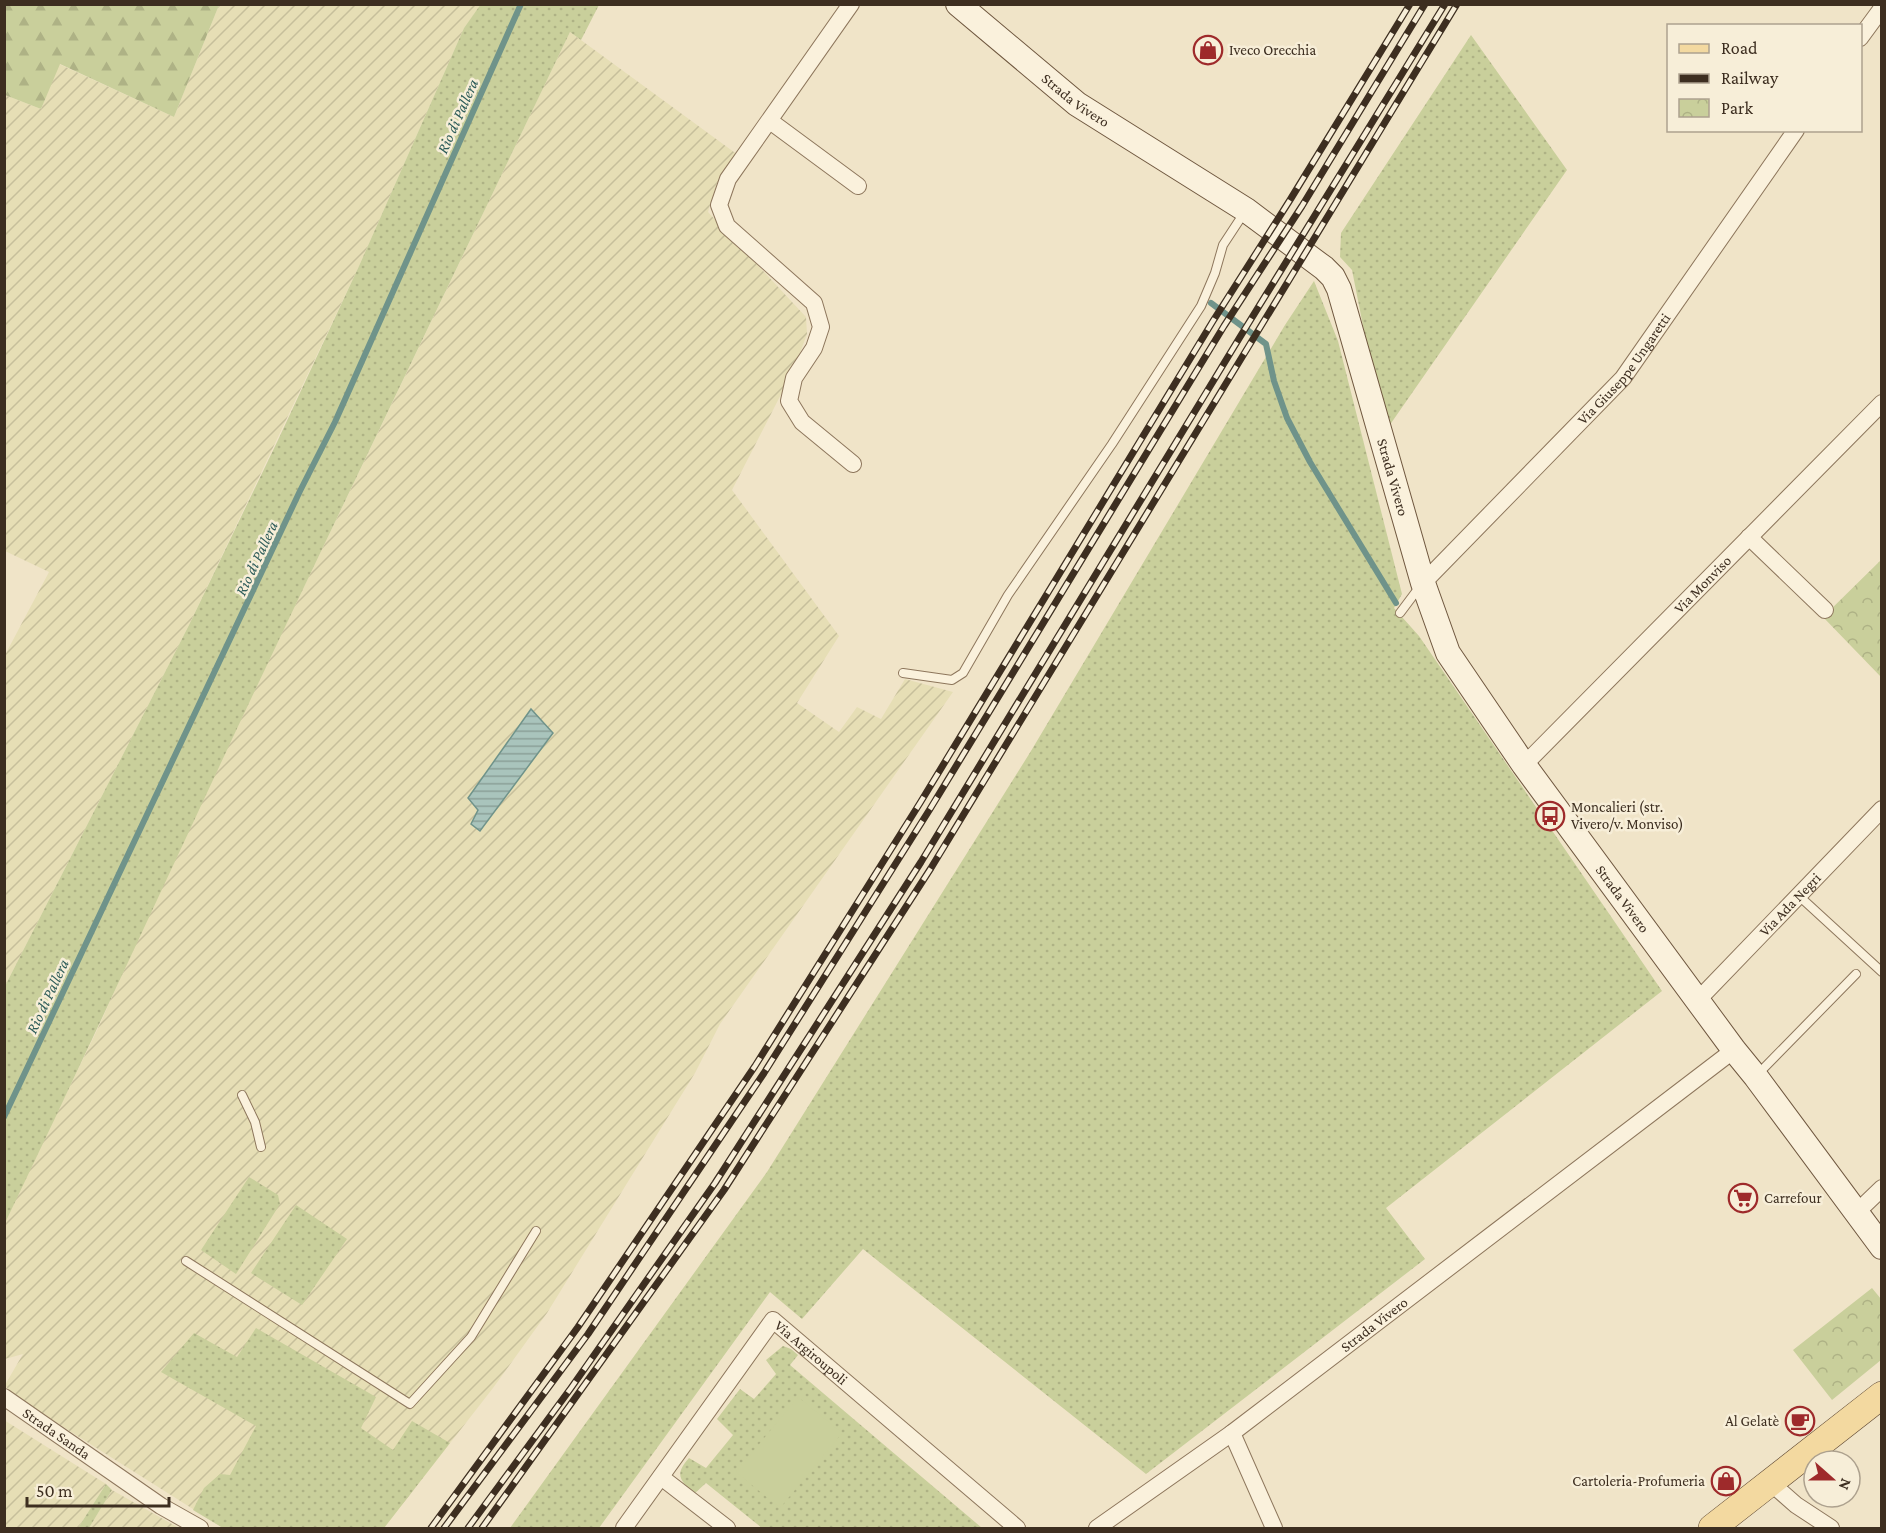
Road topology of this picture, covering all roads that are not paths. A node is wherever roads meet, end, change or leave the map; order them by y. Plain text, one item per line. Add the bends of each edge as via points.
1 (851, 4) edge
2 (958, 4) edge
3 (1881, 8) edge
4 (1862, 35) edge
5 (770, 122) junction
6 (1795, 132) edge
7 (858, 186) dead end
8 (1246, 210) junction
9 (1881, 403) edge
10 (853, 464) dead end
11 (1749, 537) junction
12 (1423, 583) junction
13 (1825, 610) dead end
14 (1400, 613) dead end
15 (903, 673) dead end
16 (1524, 765) junction
17 (1881, 809) edge
18 (1798, 895) junction
19 (1881, 972) edge
20 (1856, 974) dead end
21 (1697, 1001) junction
22 (1734, 1050) junction
23 (1756, 1077) junction
24 (242, 1095) dead end
25 (261, 1147) dead end
26 (1881, 1188) edge
27 (1857, 1212) junction
28 (536, 1231) dead end
29 (1881, 1247) edge
30 (186, 1262) dead end
31 (1881, 1395) edge
32 (4, 1397) edge
33 (1232, 1433) junction
34 (661, 1477) junction
35 (1771, 1483) junction
36 (200, 1528) edge
37 (624, 1528) edge
38 (727, 1528) edge
39 (1017, 1528) edge
40 (1097, 1528) edge
41 (1274, 1528) edge
42 (1712, 1528) edge
43 (1831, 1528) edge

1 - 5 street
2 - 8 street, Strada Vivero via 1077,104
3 - 4 street
5 - 7 street
5 - 10 street via 728,179 719,205 727,226 814,303 821,327 814,348 794,378 789,401 802,422
6 - 12 street, Via Giuseppe Ungaretti via 1623,378
8 - 12 street, Strada Vivero via 1324,268 1339,289
8 - 15 lane via 1223,245 1200,306 1112,444 1008,595 963,673 952,680
9 - 11 street, Via Monviso
11 - 13 street
11 - 16 street, Via Monviso
12 - 14 lane
12 - 16 street, Strada Vivero via 1448,653
16 - 21 street, Strada Vivero
17 - 18 street, Via Ada Negri
18 - 19 lane
18 - 21 street, Via Ada Negri
20 - 23 lane
21 - 22 street, Strada Vivero
22 - 23 street, Strada Vivero
22 - 33 street, Strada Vivero
23 - 27 street, Strada Vivero
24 - 25 lane
26 - 27 street
27 - 29 street, Strada Vivero
28 - 30 lane via 471,1338 410,1404
31 - 35 main road
32 - 36 street, Strada Sanda via 161,1506
33 - 40 street, Strada Vivero
33 - 41 street
34 - 37 street, Via Argiroupoli
34 - 38 street
34 - 39 street, Via Argiroupoli via 773,1320
35 - 42 main road
35 - 43 street

